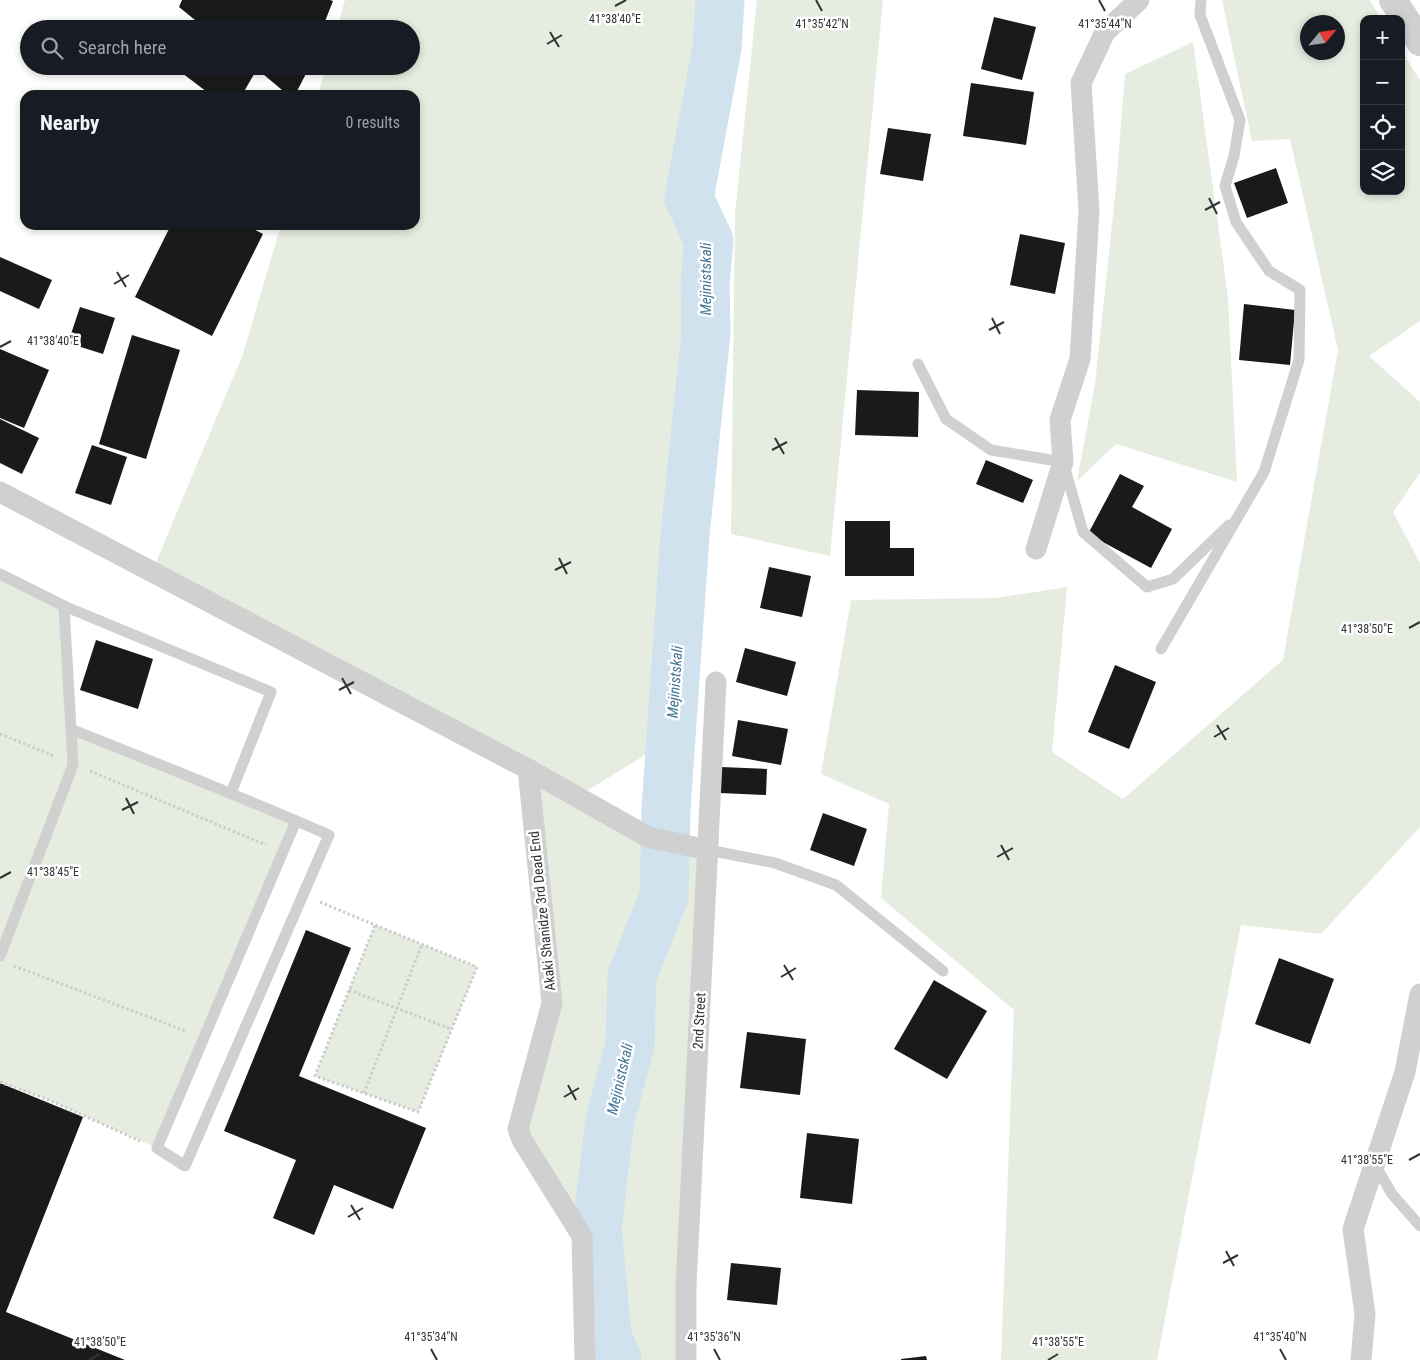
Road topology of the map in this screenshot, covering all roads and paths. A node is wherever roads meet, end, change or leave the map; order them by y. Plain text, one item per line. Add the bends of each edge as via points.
1 (1139, 0) edge
2 (1201, 0) edge
3 (1393, 0) edge
4 (1420, 42) edge
5 (918, 364) dead end
6 (1063, 462) junction
7 (0, 492) edge
8 (1240, 515) junction
9 (1036, 549) dead end
10 (0, 574) edge
11 (64, 606) junction
12 (1161, 649) dead end
13 (716, 682) dead end
14 (73, 730) junction
15 (0, 734) edge
16 (74, 765) junction
17 (528, 769) junction
18 (231, 793) junction
19 (296, 821) junction
20 (702, 849) junction
21 (283, 852) junction
22 (303, 895) junction
23 (375, 925) junction
24 (422, 944) junction
25 (0, 956) edge
26 (9, 964) dead end
27 (943, 971) dead end
28 (349, 990) junction
29 (1420, 994) edge
30 (397, 1008) junction
31 (451, 1029) junction
32 (203, 1038) junction
33 (0, 1082) edge
34 (364, 1093) junction
35 (157, 1148) junction
36 (1374, 1163) junction
37 (1420, 1226) edge
38 (585, 1360) edge
39 (686, 1360) edge
40 (1361, 1360) edge

1 - 6 street via 1105,32 1081,83 1089,211 1085,296 1080,359 1060,420
2 - 8 lane via 1200,15 1240,120 1225,186 1236,222 1269,271 1300,290 1299,360 1264,472
3 - 4 street
5 - 6 lane via 946,419 991,450
6 - 8 lane via 1083,532 1147,587 1173,579
6 - 9 street
7 - 17 street
8 - 12 lane
10 - 11 lane
11 - 14 lane
11 - 18 lane via 271,692
13 - 20 street, 2nd Street
14 - 16 lane
14 - 18 lane
15 - 16 path
16 - 21 path
16 - 25 lane
17 - 20 street via 648,837
17 - 38 street, Akaki Shanidze 3rd Dead End via 552,1003 518,1129 582,1236
18 - 19 lane
19 - 21 lane
19 - 22 lane via 329,835
20 - 27 lane via 775,863 836,885
20 - 39 street, 2nd Street
21 - 32 lane
22 - 23 path
22 - 35 lane via 185,1166
23 - 24 path
23 - 28 path
24 - 30 path
24 - 31 path via 477,967
26 - 32 path
28 - 30 path
28 - 34 path via 316,1076
29 - 36 street via 1406,1072
30 - 31 path
30 - 34 path
31 - 34 path via 418,1112
32 - 35 lane
33 - 35 path
36 - 37 lane via 1392,1194
36 - 40 street via 1353,1229 1365,1314

